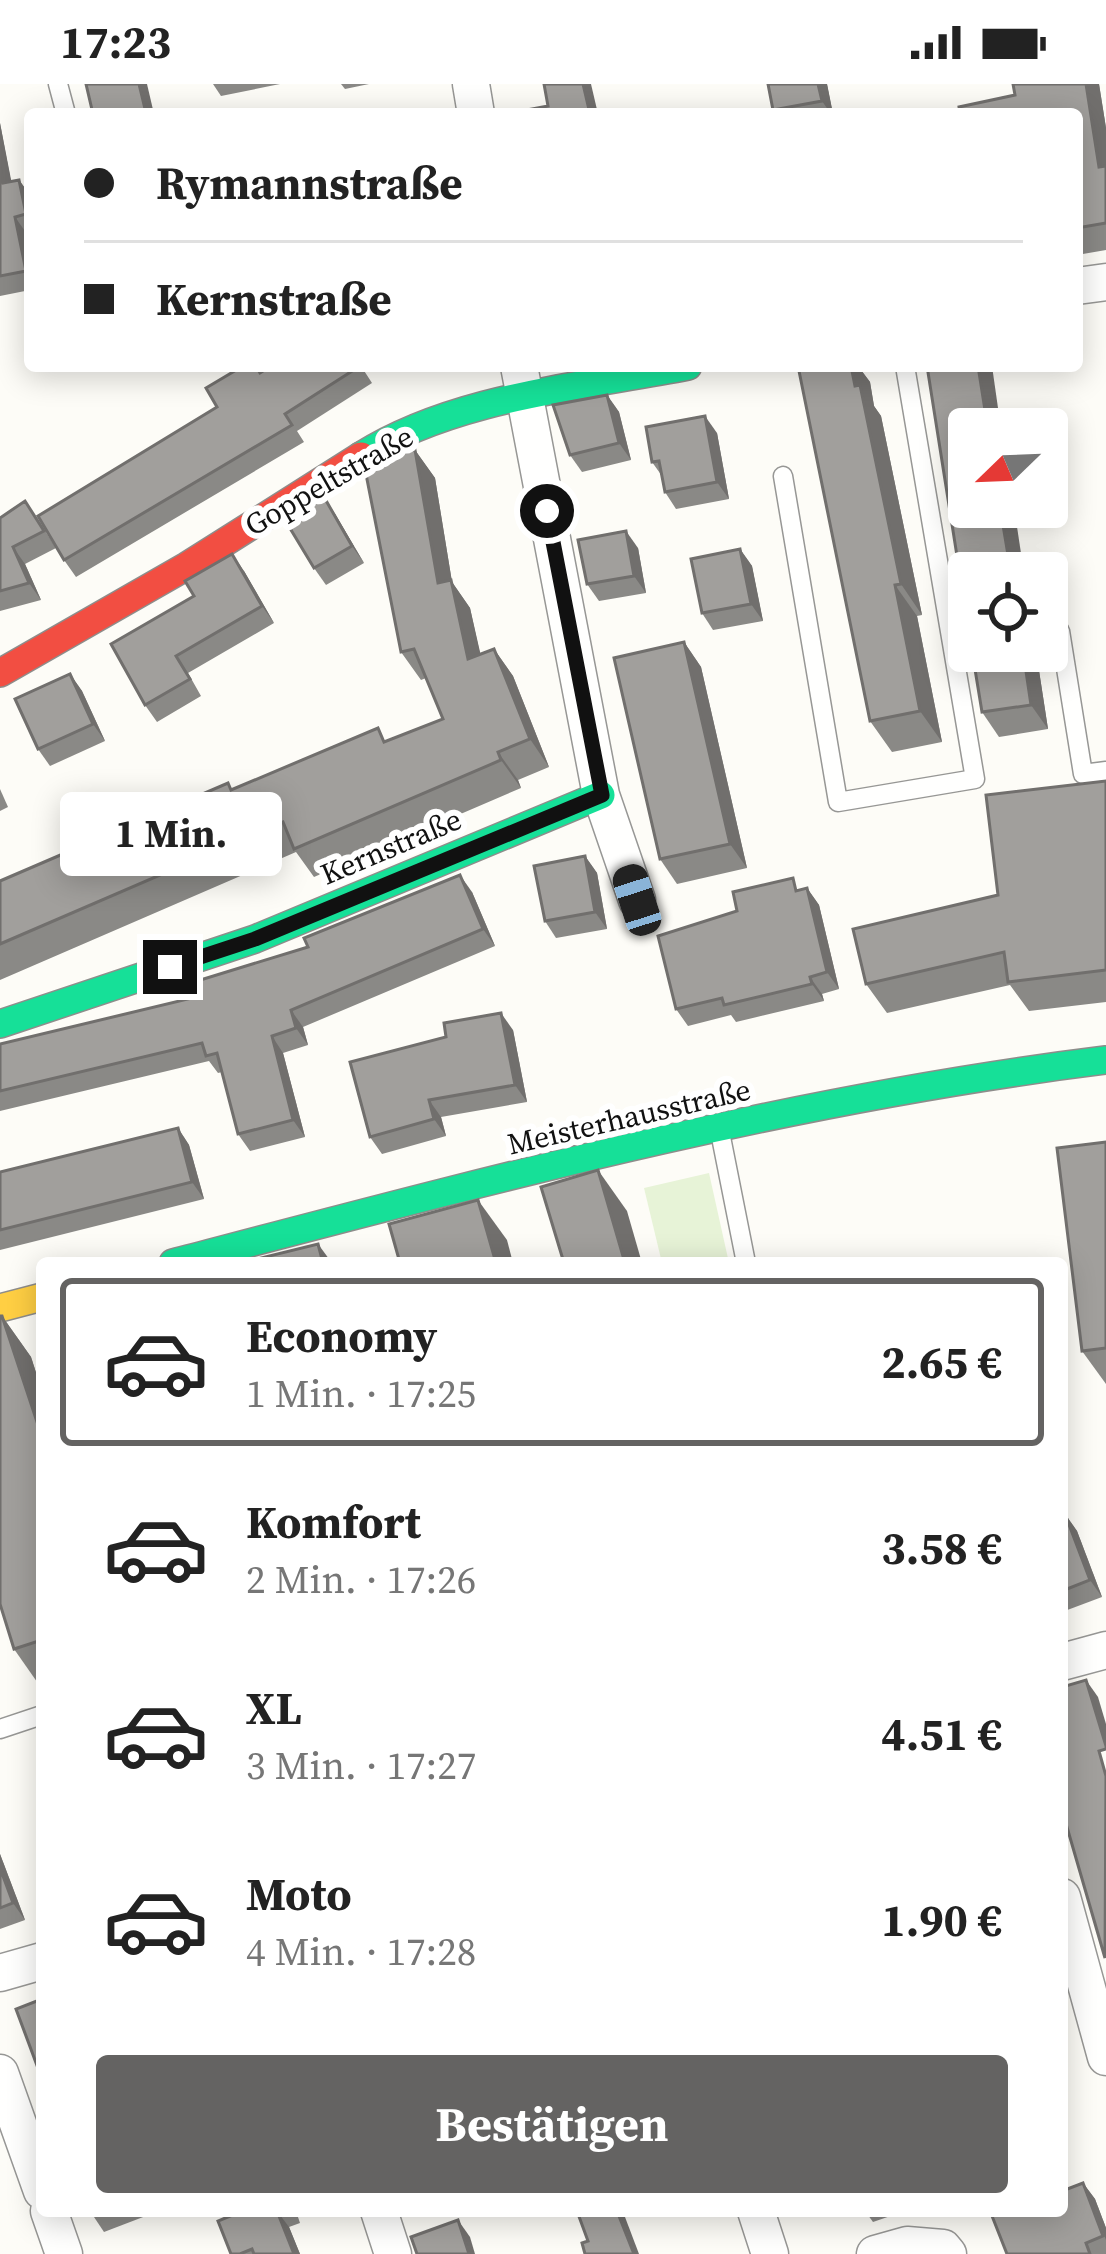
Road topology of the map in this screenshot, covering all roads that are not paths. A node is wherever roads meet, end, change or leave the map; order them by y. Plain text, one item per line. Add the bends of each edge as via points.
1 (626, 372) edge
2 (906, 372) edge
3 (522, 382) edge
4 (784, 476) dead end
5 (1067, 672) edge
6 (0, 673) edge
7 (1106, 771) edge
8 (602, 795) junction
9 (637, 900) dead end
10 (0, 1024) edge
11 (1106, 1060) edge
12 (719, 1128) junction
13 (197, 1257) edge
14 (745, 1257) edge
15 (36, 1299) edge
16 (0, 1308) edge
17 (1106, 1650) edge
18 (1068, 1661) edge
19 (36, 1717) edge
20 (0, 1729) edge
21 (1068, 1919) edge
22 (36, 1963) edge
23 (0, 1973) edge
24 (1106, 2057) edge
25 (1, 2080) edge
26 (36, 2175) edge
27 (51, 2217) edge
28 (381, 2217) edge
29 (758, 2217) edge
30 (64, 2254) edge
31 (393, 2254) edge
32 (770, 2254) edge
33 (875, 2254) edge
34 (948, 2254) edge

1 - 3 street, Goppeltstraße
2 - 4 lane via 975,779 838,802
3 - 6 street, Goppeltstraße via 398,432
3 - 8 street
5 - 7 lane via 1083,773
8 - 9 street
8 - 10 street, Kernstraße via 255,939
11 - 12 street, Meisterhausstraße via 1009,1070
12 - 13 street, Meisterhausstraße
12 - 14 lane
15 - 16 street
17 - 18 street
19 - 20 lane
21 - 24 street
22 - 23 street
25 - 26 street
27 - 30 street
28 - 31 street
29 - 32 street
33 - 34 street via 907,2245

